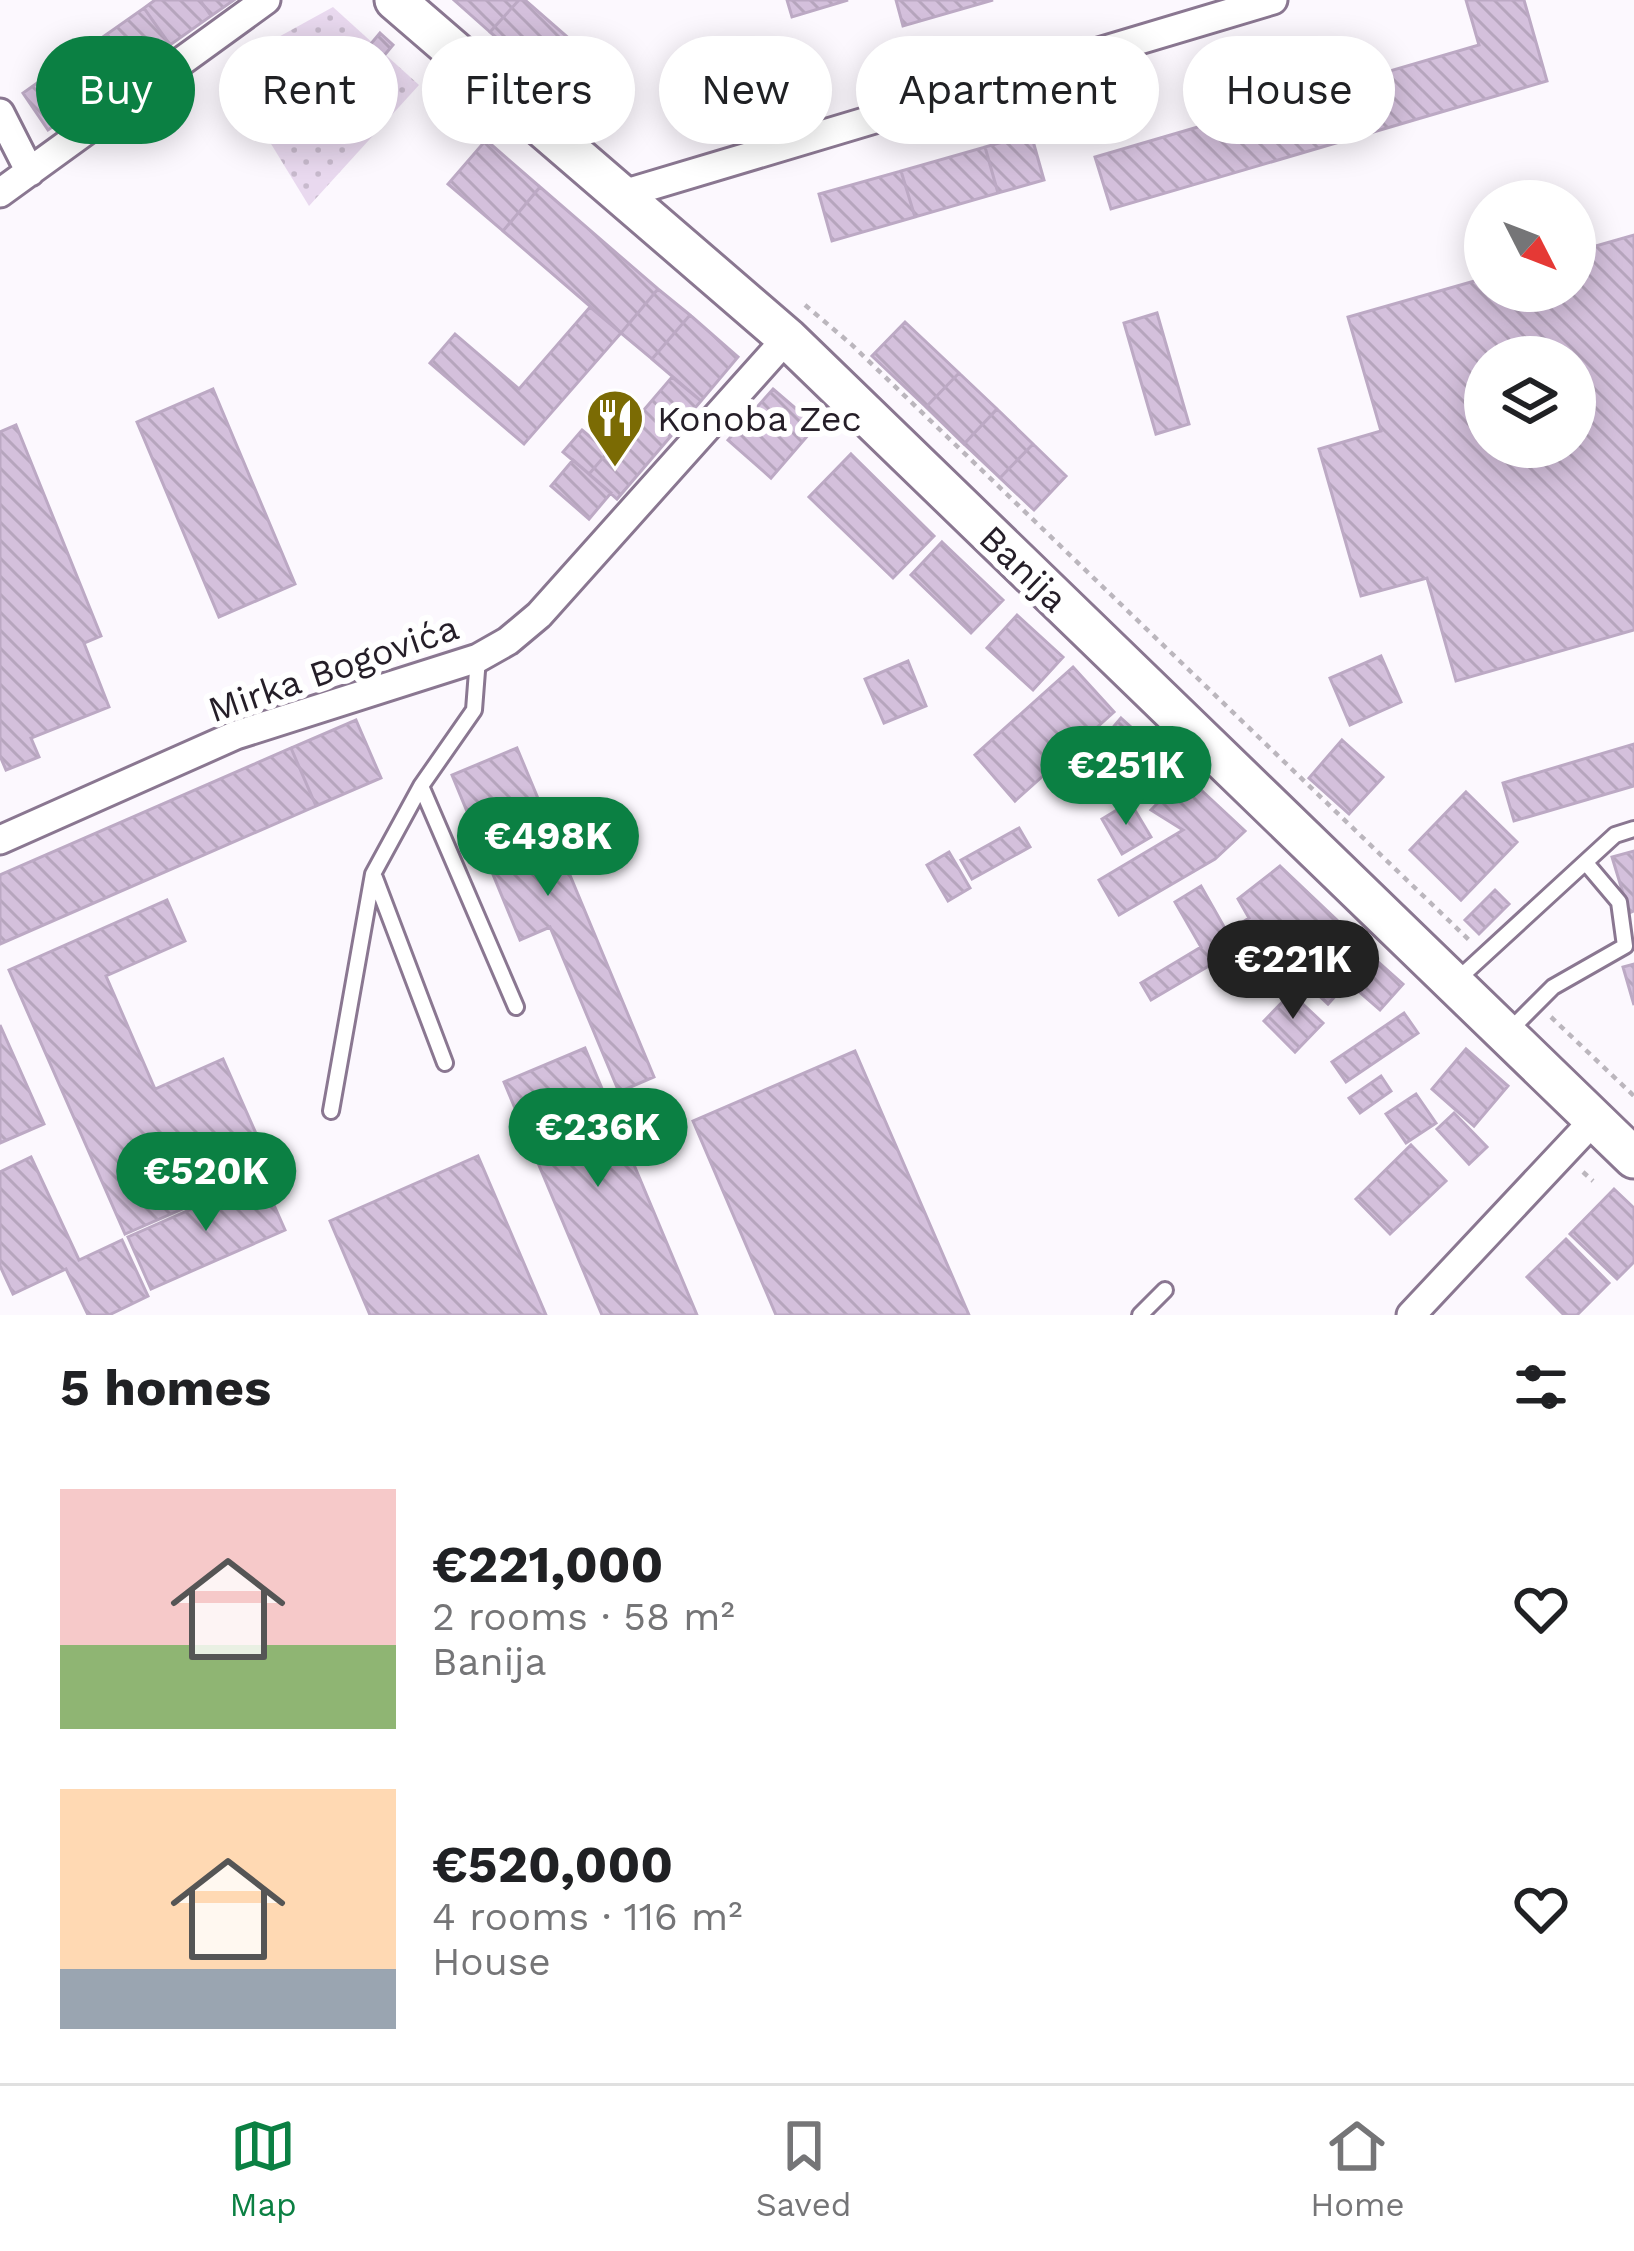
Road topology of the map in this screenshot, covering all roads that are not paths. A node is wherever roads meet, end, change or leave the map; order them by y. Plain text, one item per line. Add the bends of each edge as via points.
1 (266, 0) edge
2 (394, 0) edge
3 (1273, 0) edge
4 (0, 113) edge
5 (30, 172) junction
6 (0, 193) edge
7 (620, 195) junction
8 (787, 338) junction
9 (478, 658) junction
10 (421, 786) junction
11 (1634, 829) edge
12 (0, 840) edge
13 (1586, 863) junction
14 (373, 874) junction
15 (1453, 983) junction
16 (516, 1007) dead end
17 (1505, 1035) junction
18 (445, 1063) dead end
19 (331, 1111) dead end
20 (1594, 1120) junction
21 (1634, 1158) edge
22 (1165, 1290) dead end
23 (1140, 1315) edge
24 (1411, 1315) edge

1 - 5 street
2 - 7 main road, Banija
3 - 7 street
4 - 5 street
5 - 6 street
7 - 8 main road, Banija
8 - 9 street, Mirka Bogovića via 539,615
8 - 15 main road, Banija
9 - 10 lane via 474,710
9 - 12 street, Mirka Bogovića via 236,735
10 - 14 lane
10 - 16 lane
11 - 13 lane
13 - 15 lane
13 - 17 lane via 1619,902 1625,946 1553,986
14 - 18 lane
14 - 19 lane
15 - 17 main road, Banija
17 - 20 main road, Banija
20 - 21 main road, Banija
20 - 24 street
22 - 23 lane

